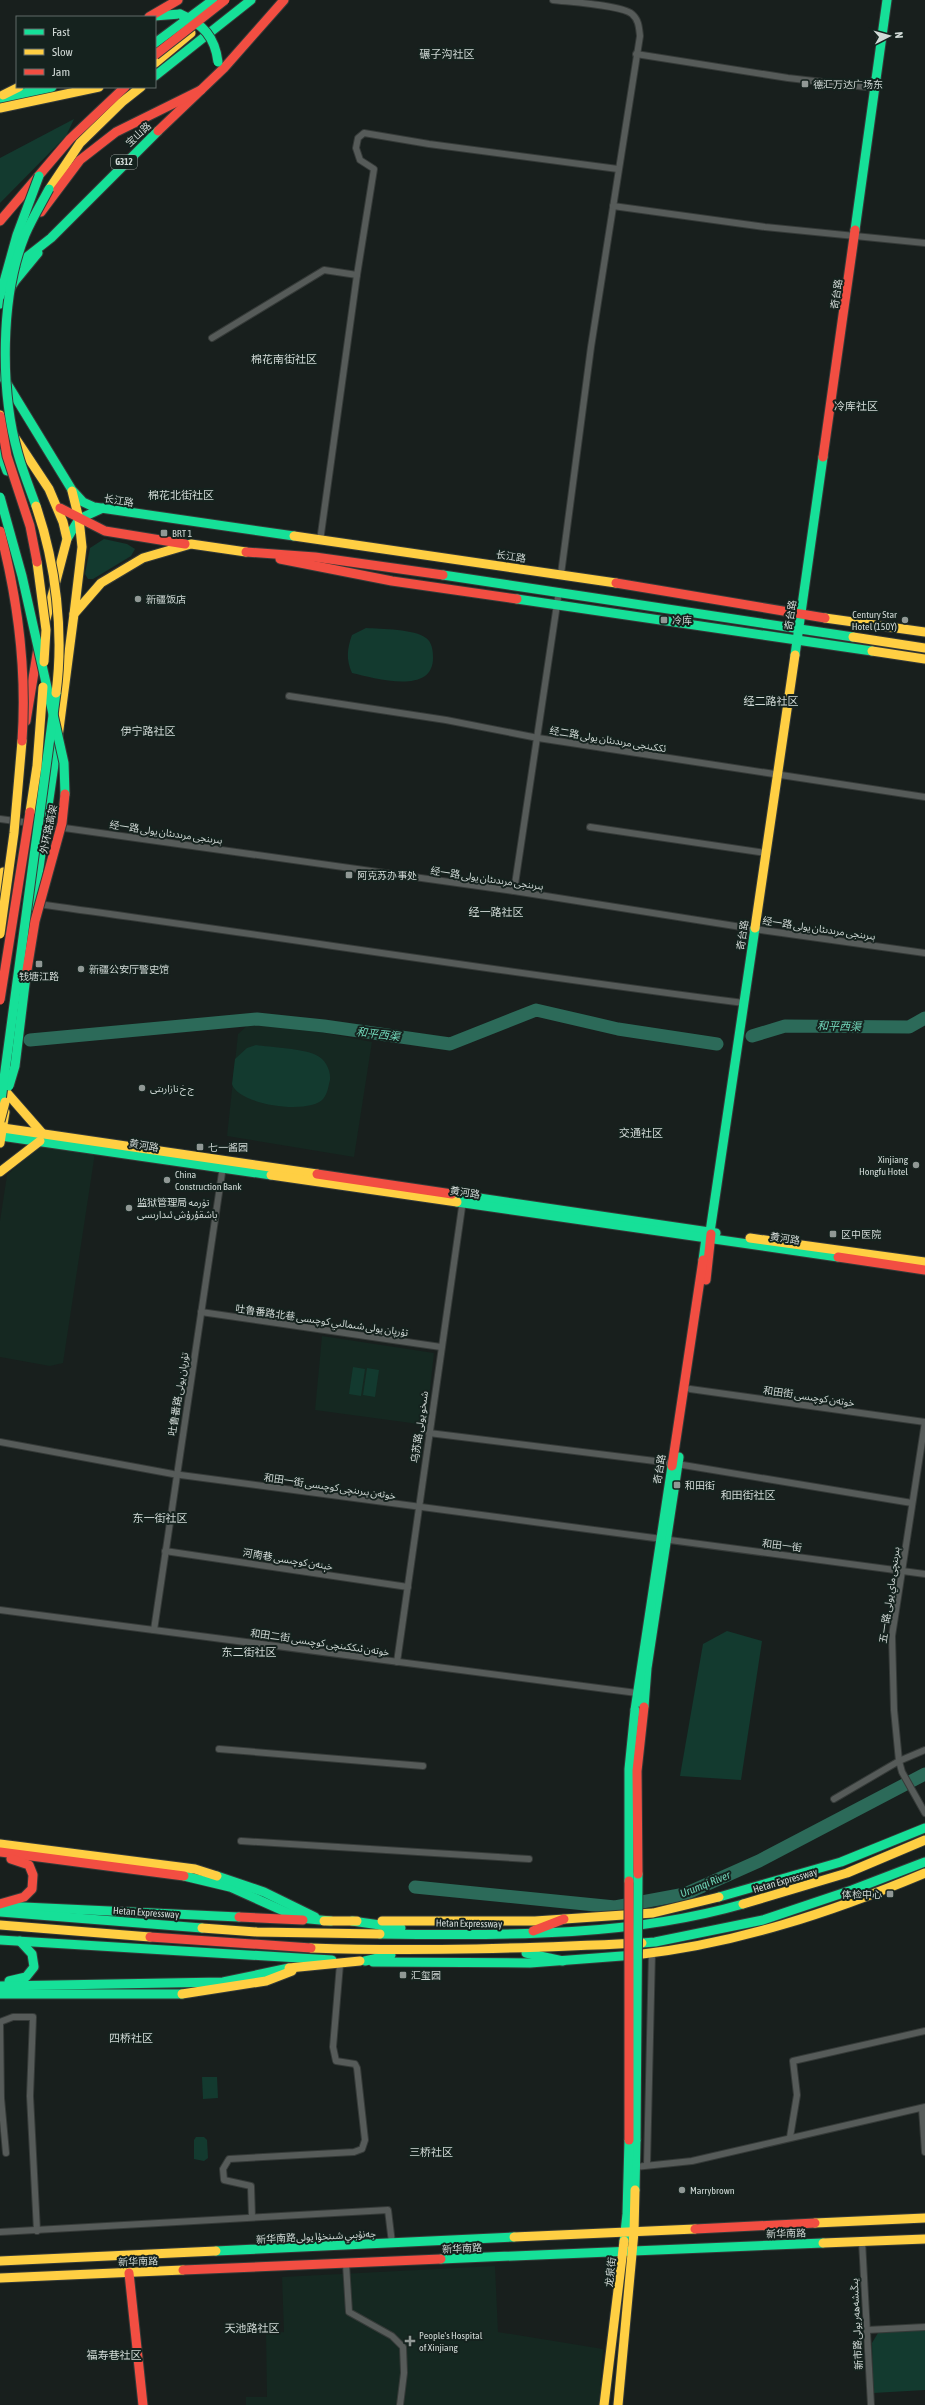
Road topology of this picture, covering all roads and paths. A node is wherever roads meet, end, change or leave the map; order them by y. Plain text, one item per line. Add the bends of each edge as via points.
1 (178, 0) edge
2 (213, 0) edge
3 (225, 0) edge
4 (232, 0) edge
5 (251, 0) edge
6 (284, 0) edge
7 (553, 0) edge
8 (887, 0) edge
9 (151, 16) edge
10 (156, 16) edge
11 (156, 42) edge
12 (156, 54) edge
13 (636, 54) junction
14 (156, 62) edge
15 (156, 75) edge
16 (17, 88) edge
17 (47, 88) edge
18 (95, 88) edge
19 (124, 88) edge
20 (140, 88) edge
21 (875, 88) junction
22 (201, 90) junction
23 (0, 97) edge
24 (0, 108) edge
25 (618, 170) junction
26 (39, 176) junction
27 (52, 190) junction
28 (613, 206) junction
29 (0, 221) edge
30 (855, 236) junction
31 (51, 238) junction
32 (925, 243) edge
33 (357, 275) junction
34 (0, 278) edge
35 (0, 296) edge
36 (0, 304) edge
37 (212, 338) dead end
38 (0, 372) edge
39 (0, 415) edge
40 (0, 453) edge
41 (72, 490) junction
42 (0, 497) edge
43 (60, 508) junction
44 (103, 508) junction
45 (79, 519) junction
46 (30, 526) junction
47 (0, 531) edge
48 (67, 539) junction
49 (320, 541) junction
50 (191, 544) junction
51 (264, 555) junction
52 (561, 574) junction
53 (559, 591) junction
54 (557, 604) junction
55 (74, 614) junction
56 (801, 614) junction
57 (800, 630) junction
58 (925, 632) edge
59 (798, 640) junction
60 (925, 648) edge
61 (925, 659) edge
62 (289, 696) dead end
63 (538, 738) junction
64 (777, 775) junction
65 (925, 797) edge
66 (0, 819) edge
67 (12, 821) junction
68 (46, 826) junction
69 (590, 827) dead end
70 (766, 853) junction
71 (514, 891) junction
72 (0, 892) edge
73 (34, 903) junction
74 (754, 929) junction
75 (0, 934) edge
76 (925, 953) edge
77 (0, 1000) edge
78 (744, 1003) junction
79 (7, 1093) junction
80 (0, 1108) edge
81 (1, 1132) edge
82 (41, 1137) junction
83 (224, 1164) junction
84 (0, 1172) edge
85 (463, 1199) junction
86 (709, 1236) junction
87 (925, 1262) edge
88 (925, 1270) edge
89 (201, 1312) junction
90 (441, 1347) junction
91 (690, 1389) junction
92 (925, 1422) edge
93 (429, 1432) junction
94 (0, 1442) edge
95 (674, 1464) junction
96 (176, 1474) junction
97 (912, 1503) junction
98 (418, 1508) junction
99 (663, 1540) junction
100 (165, 1551) junction
101 (902, 1570) junction
102 (925, 1574) edge
103 (408, 1587) junction
104 (0, 1610) edge
105 (154, 1630) junction
106 (397, 1662) junction
107 (637, 1693) junction
108 (640, 1709) junction
109 (219, 1748) dead end
110 (925, 1750) edge
111 (899, 1761) junction
112 (423, 1766) dead end
113 (834, 1799) dead end
114 (925, 1813) edge
115 (925, 1828) edge
116 (925, 1840) edge
117 (241, 1841) dead end
118 (0, 1844) edge
119 (0, 1852) edge
120 (0, 1858) edge
121 (529, 1859) dead end
122 (925, 1862) edge
123 (925, 1873) edge
124 (0, 1905) edge
125 (0, 1912) edge
126 (564, 1919) junction
127 (328, 1920) junction
128 (352, 1920) junction
129 (0, 1925) edge
130 (433, 1933) junction
131 (521, 1934) junction
132 (0, 1940) edge
133 (20, 1941) junction
134 (510, 1950) junction
135 (409, 1951) junction
136 (652, 1952) junction
137 (362, 1961) junction
138 (563, 1961) junction
139 (340, 1964) junction
140 (310, 1965) junction
141 (0, 1982) edge
142 (0, 1986) edge
143 (0, 1994) edge
144 (0, 2022) edge
145 (925, 2031) edge
146 (924, 2108) edge
147 (790, 2137) junction
148 (632, 2140) junction
149 (925, 2152) edge
150 (6, 2153) dead end
151 (647, 2165) junction
152 (635, 2167) junction
153 (252, 2217) junction
154 (925, 2218) edge
155 (37, 2231) junction
156 (0, 2232) edge
157 (630, 2232) junction
158 (925, 2239) edge
159 (862, 2241) junction
160 (392, 2243) junction
161 (628, 2251) junction
162 (0, 2261) edge
163 (346, 2264) junction
164 (129, 2273) junction
165 (0, 2278) edge
166 (925, 2327) edge
167 (867, 2330) junction
168 (143, 2405) edge
169 (400, 2405) edge
170 (604, 2405) edge
171 (618, 2405) edge
172 (870, 2405) edge

1 - 9 main road
2 - 11 main road, bridge
3 - 12 main road, bridge
4 - 14 main road
5 - 15 main road
6 - 22 main road, 宝山路 / G312
7 - 13 street via 621,9 631,13 638,22 640,36
8 - 21 main road, 奇台路
10 - 22 main road, bridge via 180,14 201,24 213,39 218,62
13 - 21 street via 788,78
13 - 25 street
16 - 23 main road
17 - 23 main road
18 - 24 main road
19 - 26 main road via 70,139
20 - 27 main road via 80,143
21 - 30 main road, 奇台路
22 - 27 main road via 116,132 80,160
22 - 31 main road, 宝山路 / G312 via 122,164
25 - 28 street
25 - 33 street via 364,133 358,138 356,148 360,160 374,169
26 - 29 main road
26 - 35 main road, bridge via 17,235
27 - 80 main road, bridge via 25,236 11,285 5,337 7,389 18,453 42,523 60,623 57,686
28 - 30 street via 765,227
28 - 52 street
30 - 32 street
30 - 56 main road, 奇台路
31 - 34 main road, 宝山路 / G312
31 - 36 main road via 14,281
33 - 37 street via 324,270
33 - 49 street
38 - 41 main road
39 - 43 main road
39 - 46 main road, bridge via 7,456
40 - 46 main road, bridge
41 - 44 main road, 长江路 via 83,502
41 - 45 main road
42 - 81 main road, 外环路高架, bridge via 22,576 63,756 67,784 63,820 35,922 15,1066
43 - 45 main road
43 - 48 main road
44 - 45 main road
44 - 49 main road, 长江路
45 - 48 main road
45 - 50 main road via 105,531
45 - 55 main road via 82,547
46 - 77 main road, bridge via 43,594 46,630 43,694 37,766
47 - 75 main road, bridge via 17,612 24,679 18,794
48 - 67 main road via 36,654
49 - 52 main road, 长江路
50 - 51 main road
50 - 55 main road via 143,558 118,571 101,583
51 - 53 main road via 315,557
51 - 54 main road via 295,564 392,581
52 - 56 main road, 长江路
53 - 54 street
53 - 57 main road
54 - 59 main road
54 - 63 street
55 - 68 main road
56 - 57 main road, 奇台路
56 - 58 main road, 长江路
57 - 59 main road, 奇台路
57 - 60 main road
59 - 61 main road
59 - 64 main road, 奇台路
62 - 63 street, 经二路 ئككىنجى مرىدىئان يولى via 446,720
63 - 64 street, 经二路 ئككىنجى مرىدىئان يولى
63 - 71 street
64 - 65 street, 经二路 ئككىنجى مرىدىئان يولى
64 - 70 main road, 奇台路
66 - 67 street, 经一路 بىرىنجى مرىدىئان يولى
67 - 68 street, 经一路 بىرىنجى مرىدىئان يولى
67 - 72 main road
68 - 71 street, 经一路 بىرىنجى مرىدىئان يولى
68 - 73 main road
69 - 70 street
70 - 74 main road, 奇台路
71 - 74 street, 经一路 بىرىنجى مرىدىئان يولى
73 - 78 street via 297,939 557,979
73 - 79 main road
74 - 76 street, 经一路 بىرىنجى مرىدىئان يولى
74 - 78 main road, 奇台路
78 - 86 main road, 奇台路
79 - 81 main road
79 - 82 main road
81 - 82 main road, 黄河路
82 - 83 main road, 黄河路
82 - 84 main road
83 - 85 main road, 黄河路
83 - 89 street, 吐鲁番路 تۇرپان يولى
85 - 86 main road, 黄河路
85 - 90 street, 乌苏路 شىخو يولى
86 - 87 main road, 黄河路
86 - 88 main road, 黄河路
86 - 91 main road, 奇台路
86 - 95 main road, 奇台路
89 - 90 street, 吐鲁番路北巷 تۇرپان يولى شىمالىي كوچىسى
89 - 96 street, 吐鲁番路 تۇرپان يولى
90 - 93 street, 乌苏路 شىخو يولى
91 - 92 street, 和田街 خوتەن كوچىسى
91 - 95 main road, 奇台路
92 - 97 street, 五一路 بىرىنچى ماي يولى
93 - 95 street
93 - 98 street, 乌苏路 شىخو يولى
94 - 96 street, 和田一街 خوتەن بىرىنچى كوچىسى
95 - 97 street
95 - 99 main road, 奇台路
96 - 98 street, 和田一街 خوتەن بىرىنچى كوچىسى
96 - 100 street, 吐鲁番路 تۇرپان يولى
97 - 101 street, 五一路 بىرىنچى ماي يولى
98 - 99 street, 和田一街 خوتەن بىرىنچى كوچىسى
98 - 103 street, 乌苏路 شىخو يولى
99 - 101 street, 和田一街
99 - 107 main road, 奇台路
99 - 108 main road, 奇台路
100 - 103 street, 河南巷 خېنەن كوچىسى
100 - 105 street, 吐鲁番路 تۇرپان يولى
101 - 102 street, 和田一街
101 - 111 street, 五一路 بىرىنچى ماي يولى via 892,1636 894,1710
103 - 106 street, 乌苏路 شىخو يولى
104 - 105 street, 和田二街 خوتەن ئىككىنچى كوچىسى
105 - 106 street, 和田二街 خوتەن ئىككىنچى كوچىسى
106 - 107 street, 和田二街 خوتەن ئىككىنچى كوچىسى
107 - 108 main road, 奇台路
108 - 148 main road, bridge via 629,1769
109 - 112 street
110 - 111 street
111 - 113 street
111 - 114 street, 五一路 بىرىنچى ماي يولى via 902,1772
115 - 126 main road via 841,1862 746,1891 653,1913
116 - 131 main road, Hetan Expressway via 847,1873 717,1911 652,1924 573,1933
117 - 121 street
118 - 127 main road via 195,1868 264,1892 303,1913
119 - 127 main road via 192,1877 230,1886 299,1918
120 - 124 main road via 22,1861 29,1865 34,1874 34,1885 30,1894 23,1899
122 - 134 main road via 763,1920 706,1933 655,1942
123 - 136 main road via 854,1903 694,1947
124 - 127 main road via 270,1920
125 - 130 main road, Hetan Expressway via 257,1932
126 - 128 main road via 434,1922
126 - 131 main road
127 - 128 main road
128 - 130 main road
129 - 135 main road via 254,1945
130 - 131 main road, Hetan Expressway
132 - 133 main road
133 - 137 main road
133 - 141 main road via 31,1951 35,1959 34,1969 26,1978 19,1981
134 - 135 main road
134 - 138 main road
135 - 137 main road
136 - 138 main road
136 - 151 street
137 - 138 main road
137 - 139 main road
139 - 140 main road
139 - 153 street via 333,2047 336,2061 355,2064 357,2068 365,2140 362,2149 354,2152 229,2159 223,2169 224,2180 251,2186
140 - 142 main road via 222,1982
140 - 143 main road via 266,1981 176,1995
144 - 150 street via 1,2098
144 - 155 street via 13,2017 33,2017 30,2096
145 - 147 street via 793,2061 797,2095
146 - 147 street
146 - 149 street
147 - 151 street via 692,2161
148 - 152 main road, 龙泉街
148 - 157 main road, 龙泉街
151 - 152 street
152 - 157 main road, 龙泉街
153 - 155 street
153 - 160 street via 388,2210
154 - 157 main road, 新华南路
155 - 156 street
157 - 160 main road, 新华南路جەنۇبىي شىنخۇا يولى
157 - 161 main road, 龙泉街
158 - 159 main road, 新华南路
159 - 161 main road, 新华南路
159 - 167 street, 新市路يىڭىشەھەر يولى
160 - 162 main road, 新华南路جەنۇبىي شىنخۇا يولى
161 - 163 main road, 新华南路
161 - 170 main road, 龙泉街
161 - 171 main road, 龙泉街
163 - 164 main road, 新华南路
163 - 169 street via 349,2312 392,2336 403,2347 404,2373
164 - 165 main road, 新华南路
164 - 168 main road
166 - 167 street
167 - 172 street, 新市路يىڭىشەھەر يولى

